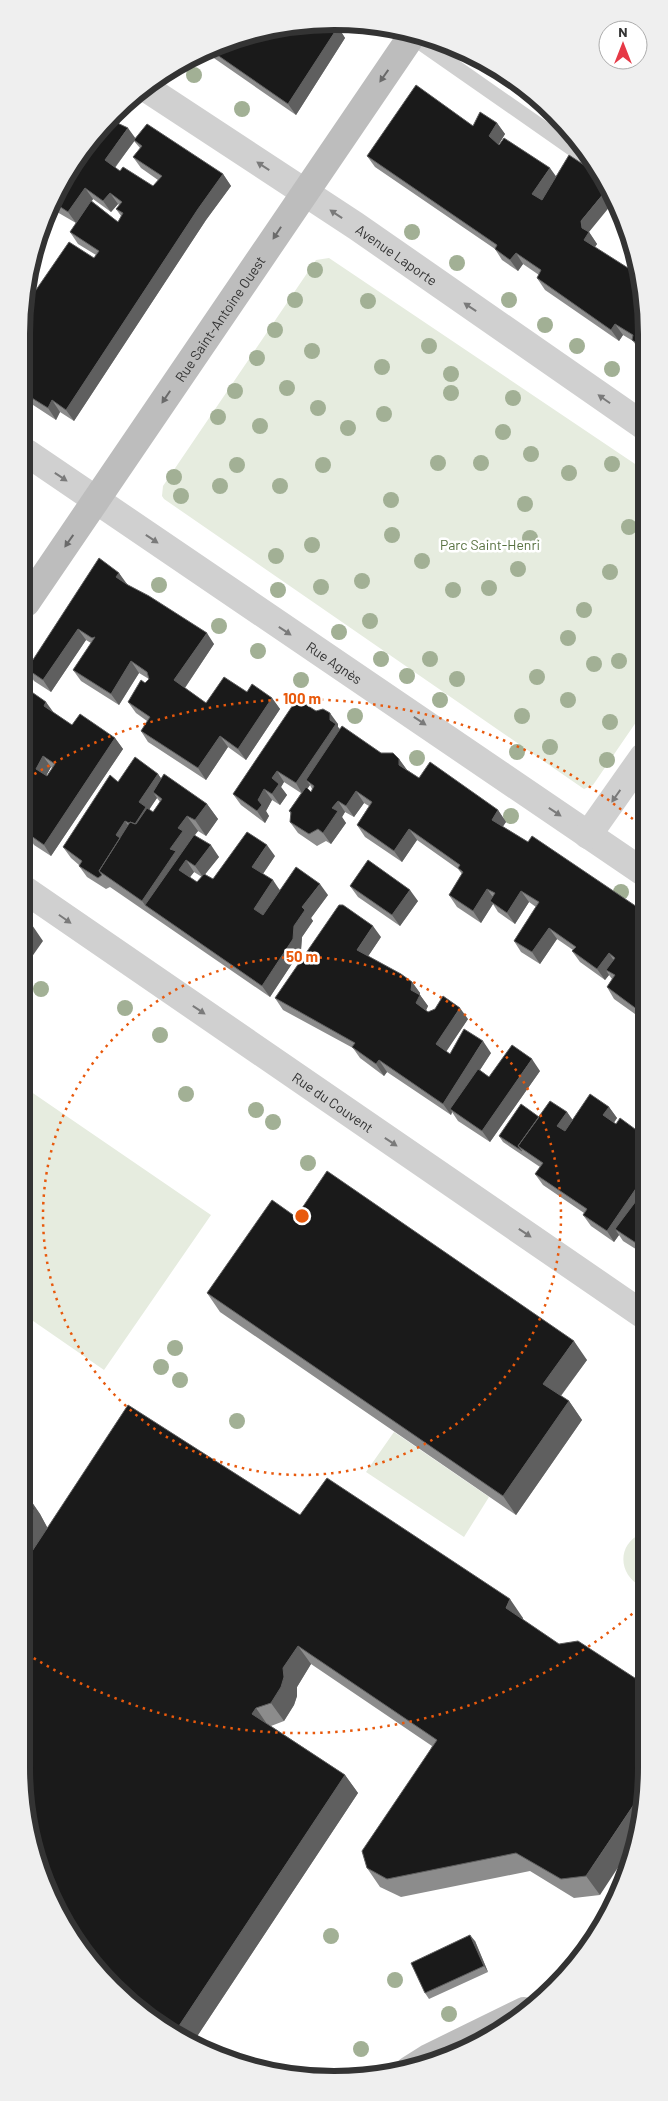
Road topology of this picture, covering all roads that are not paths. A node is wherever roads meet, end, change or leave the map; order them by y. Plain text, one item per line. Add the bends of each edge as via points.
1 (409, 39) edge
2 (424, 43) edge
3 (151, 91) edge
4 (577, 152) edge
5 (304, 192) junction
6 (638, 422) edge
7 (30, 455) edge
8 (96, 501) junction
9 (30, 597) edge
10 (638, 764) edge
11 (588, 835) junction
12 (638, 869) edge
13 (30, 893) edge
14 (638, 1311) edge
15 (497, 2023) edge
16 (441, 2052) edge

1 -> 5 main road, Rue Saint-Antoine Ouest
2 - 4 lane
5 -> 3 street, Avenue Laporte
6 -> 5 street, Avenue Laporte
5 -> 8 main road, Rue Saint-Antoine Ouest
7 -> 8 street, Rue Agnès
8 -> 9 main road, Rue Saint-Antoine Ouest
8 -> 11 street, Rue Agnès
10 -> 11 street
11 - 12 street, Rue Agnès
13 -> 14 street, Rue du Couvent
15 - 16 main road

